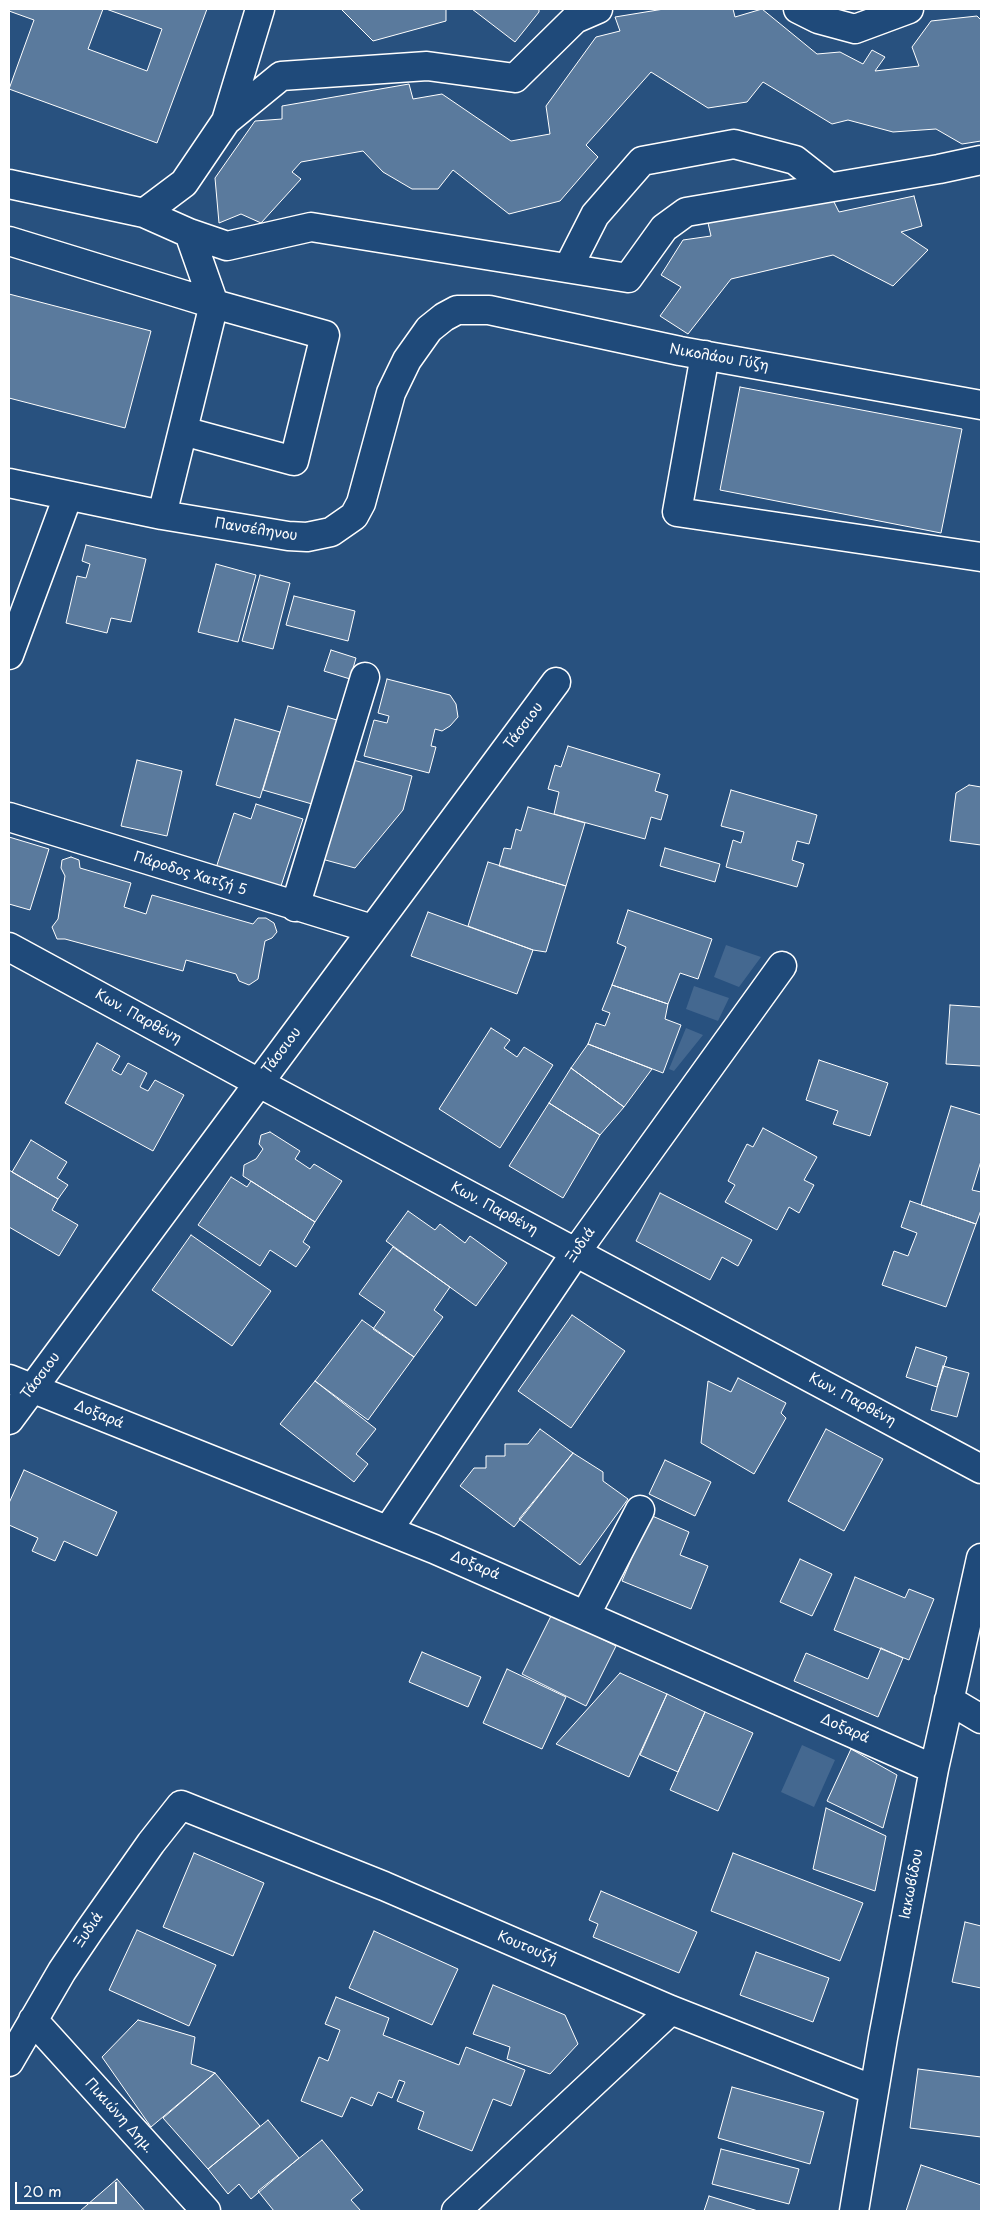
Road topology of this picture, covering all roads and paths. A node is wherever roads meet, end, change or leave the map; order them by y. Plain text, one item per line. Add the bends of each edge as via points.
1 (260, 9) edge
2 (798, 9) edge
3 (909, 9) edge
4 (593, 10) edge
5 (226, 121) junction
6 (981, 160) edge
7 (9, 184) edge
8 (828, 186) junction
9 (144, 213) junction
10 (189, 233) junction
11 (9, 241) edge
12 (568, 268) junction
13 (214, 304) junction
14 (457, 310) joint
15 (705, 355) junction
16 (981, 405) edge
17 (183, 431) junction
18 (9, 483) edge
19 (68, 496) junction
20 (162, 515) junction
21 (981, 557) edge
22 (9, 655) edge
23 (365, 677) dead end
24 (556, 682) dead end
25 (9, 817) edge
26 (295, 907) junction
27 (372, 930) junction
28 (9, 947) edge
29 (782, 966) dead end
30 (259, 1083) junction
31 (576, 1252) junction
32 (20, 1383) edge
33 (9, 1420) edge
34 (981, 1469) edge
35 (640, 1510) dead end
36 (388, 1530) junction
37 (981, 1558) edge
38 (586, 1614) junction
39 (949, 1700) junction
40 (981, 1719) edge
41 (934, 1769) junction
42 (181, 1805) joint
43 (671, 2010) junction
44 (33, 2020) junction
45 (9, 2062) edge
46 (874, 2090) junction
47 (206, 2211) edge
48 (456, 2211) edge
49 (854, 2211) edge

1 - 5 street
2 - 3 street via 818,19 855,29
4 - 5 street via 575,19 515,78 427,66 282,76
5 - 9 street via 184,183
6 - 8 street
7 - 9 street
8 - 12 street via 686,212 664,228 628,278
8 - 12 street via 795,160 734,144 642,161 595,215
9 - 10 street
10 - 12 street via 227,246 311,227
10 - 13 street
11 - 13 street
13 - 17 street
13 - 17 street via 324,335 294,461
14 - 15 street, Νικολάου Γύζη via 490,310
14 - 20 street, Πανσέληνου via 429,330 400,373 384,417 361,503 343,526 321,536 307,537
15 - 16 street, Νικολάου Γύζη
15 - 21 street via 677,512
17 - 20 street
18 - 19 street, Πανσέληνου
19 - 20 street, Πανσέληνου
19 - 22 street
23 - 26 street
24 - 27 street, Τάσσιου
25 - 26 street, Πάροδος Χατζή 5
26 - 27 street, Πάροδος Χατζή 5
27 - 30 street, Τάσσιου
28 - 30 street, Κων. Παρθένη
29 - 31 street, Ξυδιά
30 - 31 street, Κων. Παρθένη
30 - 32 street, Τάσσιου
31 - 34 street, Κων. Παρθένη
31 - 36 street, Ξυδιά
32 - 33 street, Τάσσιου
32 - 36 street, Δοξαρά
35 - 38 street
36 - 38 street, Δοξαρά
37 - 39 street, Ιακωβίδου
38 - 41 street, Δοξαρά
39 - 40 street
39 - 41 street, Ιακωβίδου
41 - 46 street, Ιακωβίδου
42 - 43 street, Κουτουζή via 384,1886
42 - 44 street, Ξυδιά via 114,1893
43 - 46 street, Κουτουζή
43 - 48 street
44 - 45 street, Ξυδιά
44 - 47 street, Πικιώνη Δημ.
46 - 49 street, Ιακωβίδου

